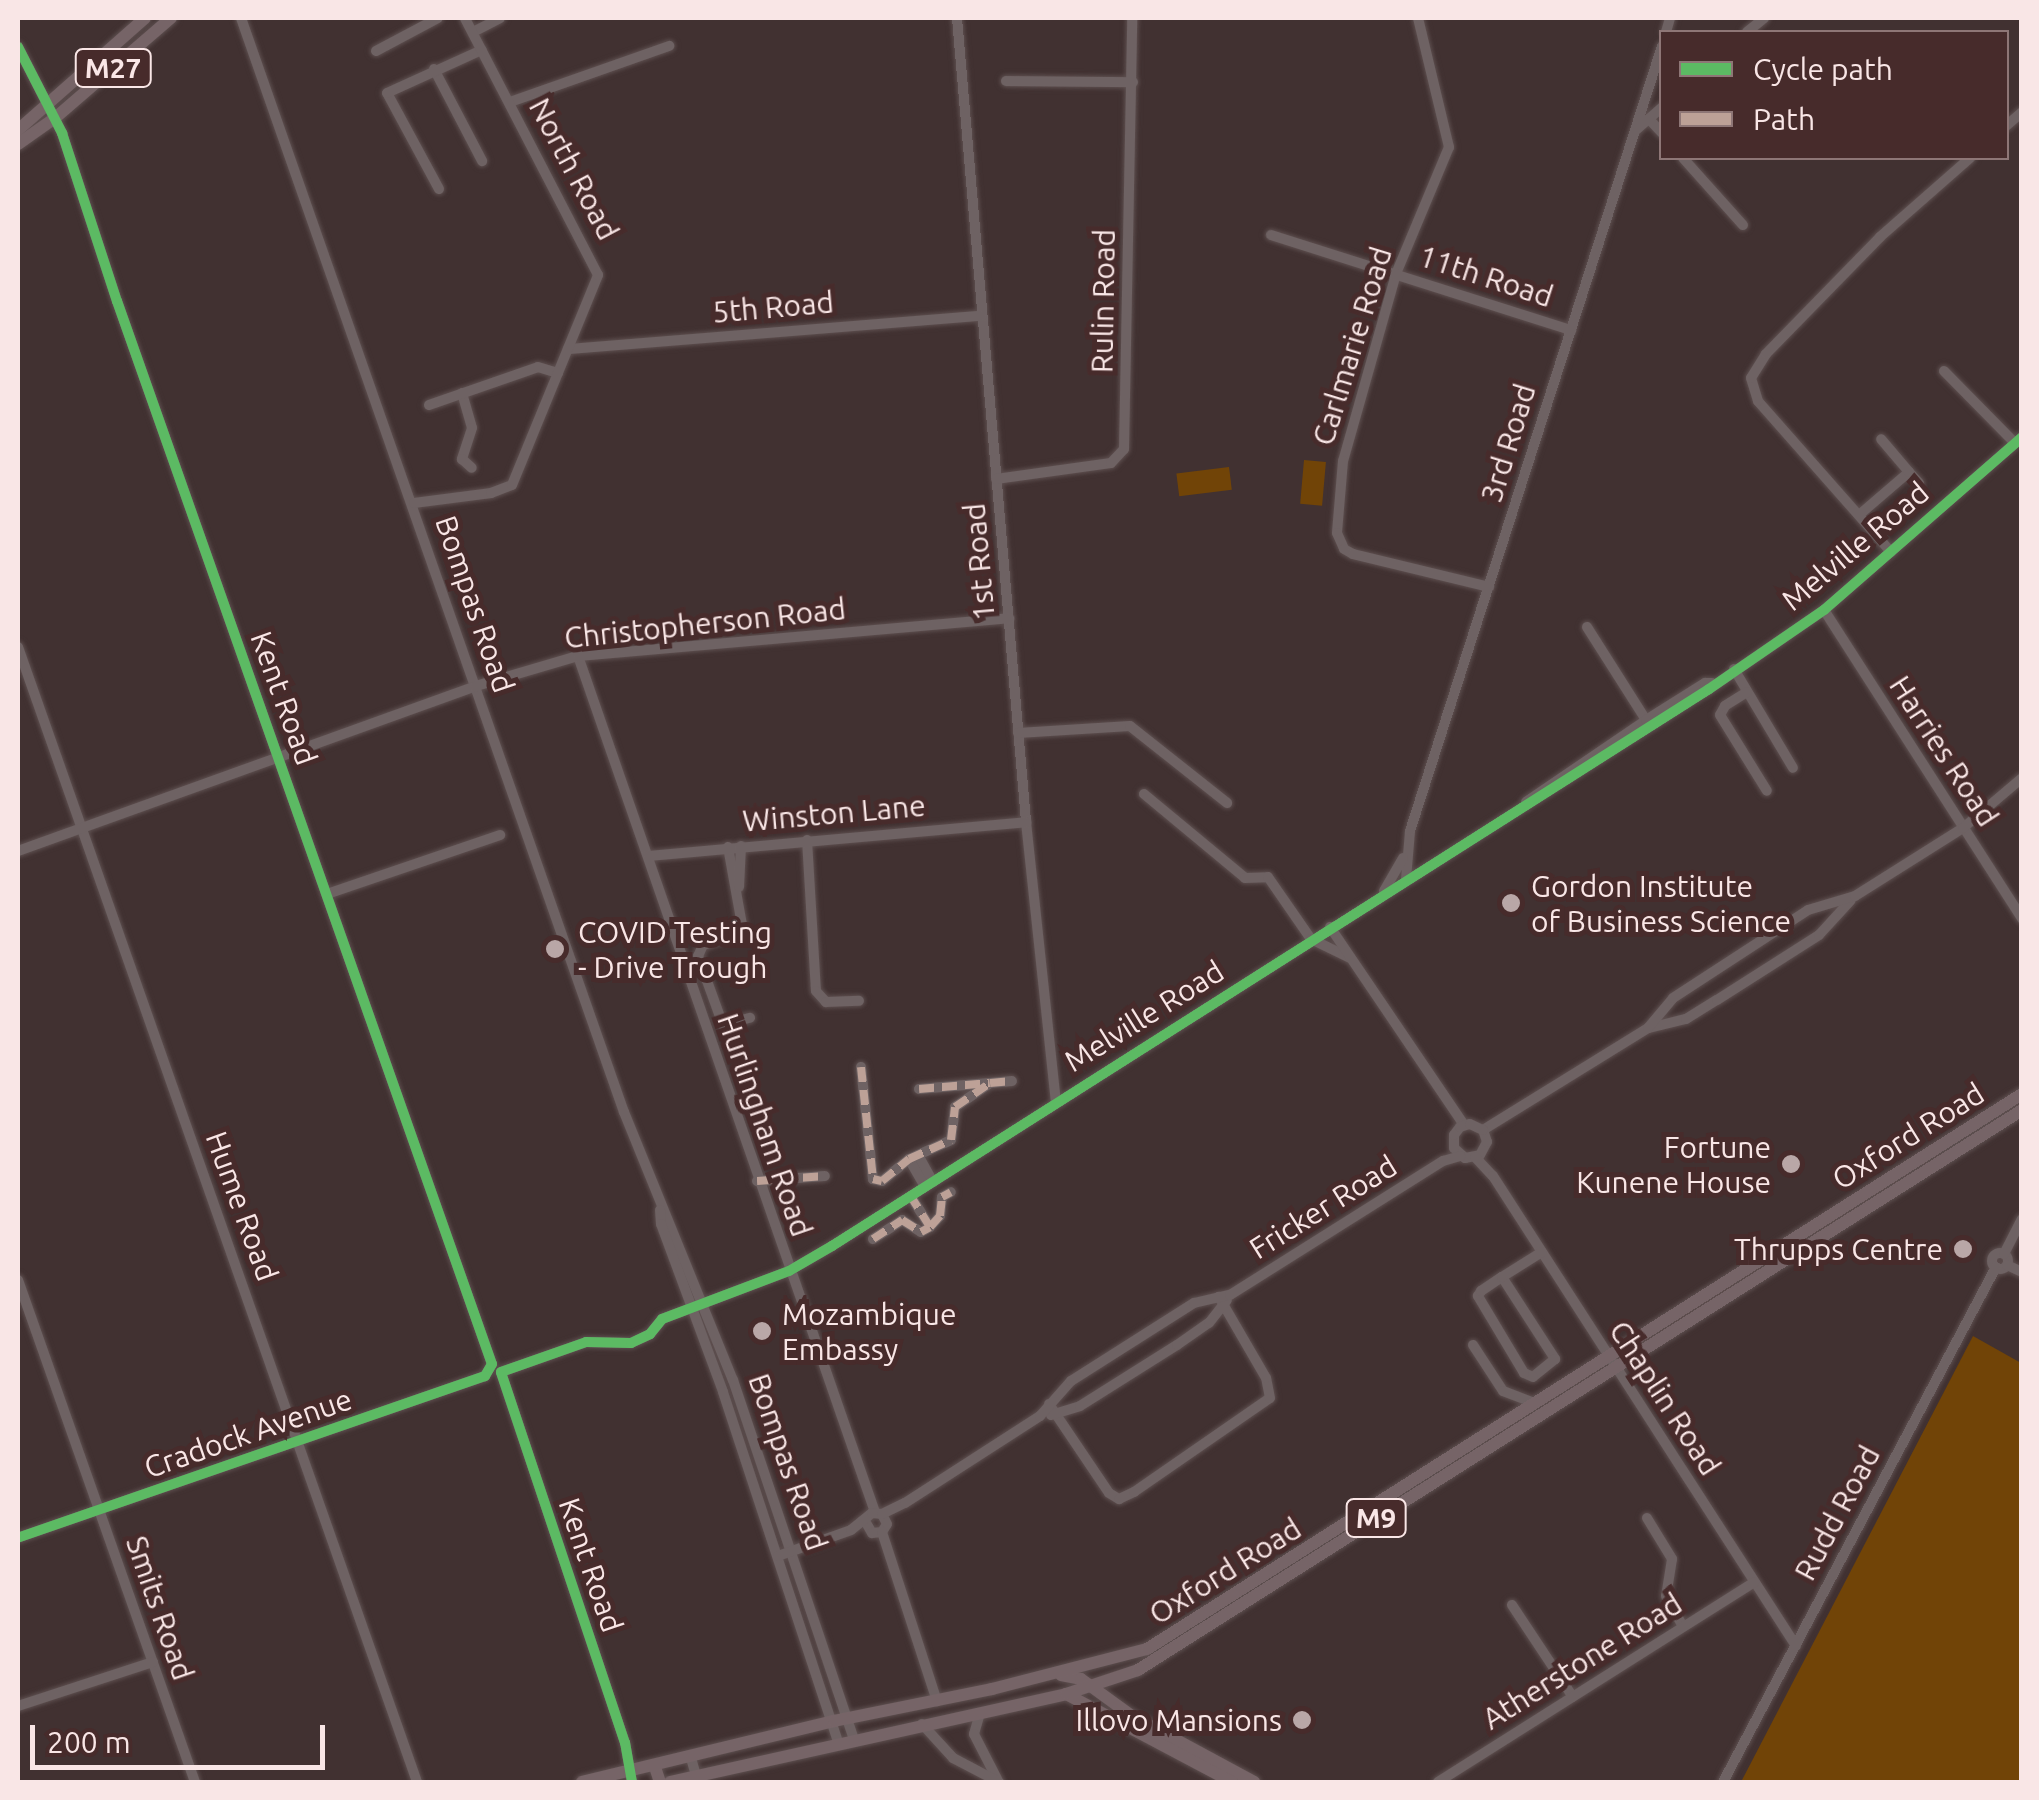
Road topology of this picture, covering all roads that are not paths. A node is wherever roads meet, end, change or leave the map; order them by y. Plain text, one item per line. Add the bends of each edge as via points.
1 (145, 18) edge
2 (170, 18) edge
3 (241, 18) edge
4 (438, 18) edge
5 (465, 18) edge
6 (500, 18) edge
7 (956, 18) edge
8 (1132, 18) edge
9 (1418, 18) edge
10 (473, 32) junction
11 (669, 46) dead end
12 (18, 47) edge
13 (376, 50) dead end
14 (482, 50) junction
15 (1659, 55) edge
16 (434, 69) junction
17 (1006, 81) dead end
18 (1133, 82) junction
19 (510, 102) junction
20 (1659, 110) edge
21 (52, 111) junction
22 (1649, 118) junction
23 (18, 130) edge
24 (1635, 130) junction
25 (1659, 130) edge
26 (18, 144) edge
27 (1685, 160) edge
28 (1968, 160) edge
29 (482, 161) dead end
30 (438, 189) dead end
31 (1743, 225) dead end
32 (1271, 236) dead end
33 (1396, 274) junction
34 (982, 316) junction
35 (1571, 330) junction
36 (568, 349) junction
37 (1944, 371) dead end
38 (558, 373) junction
39 (462, 393) junction
40 (429, 404) dead end
41 (1881, 439) dead end
42 (2018, 440) edge
43 (472, 468) dead end
44 (1909, 472) junction
45 (996, 479) junction
46 (1919, 483) dead end
47 (414, 503) junction
48 (1859, 516) junction
49 (1891, 552) junction
50 (1490, 587) junction
51 (1824, 610) junction
52 (1009, 618) junction
53 (1587, 626) dead end
54 (18, 648) edge
55 (578, 656) junction
56 (1734, 669) junction
57 (1712, 683) junction
58 (476, 686) junction
59 (1747, 692) junction
60 (1646, 720) junction
61 (1018, 734) junction
62 (278, 756) junction
63 (1793, 768) dead end
64 (2022, 778) edge
65 (1767, 791) dead end
66 (1144, 794) dead end
67 (1525, 802) junction
68 (1227, 804) dead end
69 (1026, 822) junction
70 (1963, 828) junction
71 (82, 830) junction
72 (500, 835) dead end
73 (808, 840) junction
74 (741, 846) junction
75 (728, 847) junction
76 (18, 851) edge
77 (648, 856) junction
78 (1405, 856) junction
79 (1406, 879) junction
80 (739, 887) junction
81 (1384, 892) junction
82 (327, 894) junction
83 (1855, 896) junction
84 (2022, 920) edge
85 (1330, 927) junction
86 (1311, 939) junction
87 (1350, 958) junction
88 (859, 1001) dead end
89 (750, 1018) dead end
90 (1648, 1028) junction
91 (861, 1067) dead end
92 (1012, 1081) dead end
93 (990, 1083) junction
94 (919, 1089) dead end
95 (2022, 1094) edge
96 (1056, 1101) junction
97 (2022, 1110) edge
98 (1460, 1128) junction
99 (1484, 1134) junction
100 (1457, 1152) junction
101 (1479, 1154) junction
102 (914, 1157) junction
103 (825, 1176) dead end
104 (757, 1181) junction
105 (929, 1184) junction
106 (951, 1192) dead end
107 (910, 1196) junction
108 (660, 1206) junction
109 (2022, 1219) edge
110 (930, 1227) junction
111 (874, 1239) dead end
112 (1542, 1252) junction
113 (2002, 1262) junction
114 (789, 1271) junction
115 (2022, 1272) edge
116 (1502, 1278) junction
117 (18, 1280) edge
118 (1224, 1299) junction
119 (703, 1303) junction
120 (691, 1308) junction
121 (1473, 1345) dead end
122 (1612, 1361) junction
123 (496, 1372) junction
124 (1535, 1403) junction
125 (1051, 1409) junction
126 (298, 1444) junction
127 (99, 1510) junction
128 (1647, 1518) dead end
129 (876, 1522) junction
130 (18, 1538) edge
131 (793, 1552) junction
132 (778, 1556) junction
133 (1754, 1582) junction
134 (1512, 1605) dead end
135 (1683, 1627) junction
136 (1796, 1646) junction
137 (153, 1662) junction
138 (1055, 1674) junction
139 (1124, 1676) junction
140 (1089, 1686) junction
141 (1066, 1694) junction
142 (1573, 1696) junction
143 (937, 1700) junction
144 (18, 1706) edge
145 (1121, 1710) junction
146 (980, 1713) junction
147 (841, 1720) junction
148 (922, 1724) junction
149 (854, 1740) junction
150 (839, 1744) junction
151 (978, 1746) junction
152 (719, 1752) junction
153 (691, 1758) junction
154 (960, 1763) junction
155 (655, 1767) junction
156 (722, 1771) junction
157 (631, 1778) edge
158 (697, 1780) edge
159 (195, 1782) edge
160 (417, 1782) edge
161 (582, 1782) edge
162 (660, 1782) edge
163 (670, 1782) edge
164 (1232, 1782) edge
165 (1254, 1782) edge
166 (1438, 1782) edge
167 (1723, 1782) edge

1 - 21 main road, M27
2 - 21 main road, M27
3 - 47 street, Bompas Road
4 - 13 street
5 - 10 street, North Road
6 - 10 street
7 - 34 street, 1st Road
8 - 18 street, Rulin Road
9 - 33 street, Carlmarie Road via 1450,140
10 - 14 street, North Road
11 - 19 street
12 - 21 street, Kent Road
14 - 16 street
14 - 19 street, North Road
15 - 24 street, 3rd Road
16 - 29 street
16 - 30 street via 387,93
17 - 18 street
18 - 45 street, Rulin Road via 1124,449 1111,462
19 - 36 street, North Road via 598,269
20 - 22 street
21 - 23 main road, M27
21 - 26 main road, M27
21 - 62 street, Kent Road
22 - 24 street
22 - 25 street
24 - 35 street, 3rd Road
27 - 31 street
28 - 48 street via 1880,237 1766,354 1751,378 1758,401
32 - 33 street, 11th Road
33 - 35 street, 11th Road
33 - 50 street, Carlmarie Road via 1343,461 1339,542 1353,554
34 - 36 street, 5th Road
34 - 45 street, 1st Road
35 - 50 street, 3rd Road
36 - 38 street, North Road
37 - 42 street
38 - 39 street via 538,367
38 - 47 street, North Road via 512,485
39 - 40 street
39 - 43 street via 472,428 462,459
41 - 44 street
42 - 49 street, Melville Road
44 - 46 street
44 - 48 street
45 - 52 street, 1st Road
47 - 58 street, Bompas Road
48 - 49 street
49 - 51 street, Melville Road
50 - 78 street, 3rd Road
51 - 56 street, Melville Road
51 - 70 street, Harries Road
52 - 55 street, Christopherson Road
52 - 61 street, 1st Road
53 - 60 street
54 - 71 street, Hume Road
55 - 58 street, Christopherson Road
55 - 77 street, Hurlingham Road
56 - 57 street, Melville Road
56 - 59 street
57 - 60 street, Melville Road
57 - 67 street, Melville Road
58 - 62 street, Christopherson Road
58 - 108 street, Bompas Road
59 - 63 street
59 - 65 street via 1720,715
60 - 67 street, Melville Road
61 - 68 street via 1126,724
61 - 69 street, 1st Road
62 - 71 street, Christopherson Road
62 - 82 street, Kent Road
64 - 70 street
66 - 86 street via 1246,878 1268,876
67 - 79 street, Melville Road
69 - 73 street, Winston Lane
69 - 96 street, 1st Road
70 - 83 street
70 - 84 street, Harries Road
71 - 76 street, Christopherson Road
71 - 126 street, Hume Road
72 - 82 street
73 - 74 street, Winston Lane
73 - 88 street via 816,992 826,1002
74 - 75 street, Winston Lane
74 - 80 street
75 - 77 street, Winston Lane
75 - 80 street
77 - 104 street, Hurlingham Road
78 - 79 street, 3rd Road
78 - 81 street, 3rd Road
79 - 81 street, Melville Road
80 - 89 street via 741,928 702,945 698,956 723,1025
81 - 85 street, Melville Road
82 - 123 street, Kent Road
83 - 90 street via 1808,910 1673,998
83 - 90 street via 1818,935 1717,1000 1686,1019
85 - 86 street, Melville Road
85 - 87 street
86 - 87 street
86 - 96 street, Melville Road
87 - 98 street
90 - 99 street
91 - 102 street via 873,1179 882,1181
92 - 93 street
93 - 94 street
93 - 102 street via 952,1112 951,1140
95 - 122 main road, Oxford Road / M9
96 - 105 street, Melville Road
97 - 122 main road, Oxford Road / M9
98 - 99 street
98 - 100 street
99 - 101 street
100 - 101 street
100 - 118 street, Fricker Road
101 - 112 street, Chaplin Road
102 - 105 street
103 - 104 street
104 - 114 street, Hurlingham Road
105 - 107 street, Melville Road
106 - 110 street via 942,1197 940,1216
107 - 110 street
107 - 114 street, Melville Road
108 - 119 street, Bompas Road
108 - 120 street, Bompas Road via 660,1224
109 - 113 street, Rudd Road
110 - 111 street via 921,1232 902,1220
112 - 116 street
112 - 122 street, Chaplin Road
113 - 115 street
113 - 136 street, Rudd Road
114 - 119 street, Cradock Avenue
114 - 129 street, Hurlingham Road
116 - 116 street via 1478,1300 1533,1376 1555,1359
117 - 127 street, Smits Road
118 - 125 street, Fricker Road via 1194,1302 1071,1381
118 - 125 street, Fricker Road via 1210,1323 1177,1346 1080,1406
118 - 125 street via 1270,1398 1134,1492 1119,1498 1109,1493
119 - 120 street, Cradock Avenue
119 - 131 street, Bompas Road
120 - 123 street, Cradock Avenue via 662,1319 631,1343 586,1342
120 - 132 street, Bompas Road
121 - 124 street via 1500,1388
122 - 124 main road, Oxford Road / M9
122 - 133 street, Chaplin Road
122 - 139 main road, Oxford Road / M9
123 - 126 street, Cradock Avenue
123 - 157 street, Kent Road via 625,1744
124 - 138 main road, Oxford Road / M9 via 1165,1640
125 - 129 street, Fricker Road
126 - 127 street, Cradock Avenue
126 - 160 street, Hume Road
127 - 130 street, Cradock Avenue
127 - 137 street, Smits Road
128 - 135 street via 1672,1558 1666,1596
129 - 131 street, Fricker Road
129 - 143 street, Hurlingham Road
131 - 132 street, Fricker Road
131 - 147 street, Bompas Road
132 - 147 street, Bompas Road
133 - 135 street, Atherstone Road
133 - 136 street, Chaplin Road
134 - 142 street
135 - 142 street, Atherstone Road
136 - 167 street, Rudd Road
137 - 144 street
137 - 159 street, Smits Road
138 - 140 main road
138 - 143 main road, Oxford Road / M9
139 - 140 main road, Oxford Road / M9
139 - 145 main road via 1115,1694
140 - 141 main road, Oxford Road / M9
140 - 145 main road
141 - 146 main road, Oxford Road / M9
141 - 164 main road
142 - 166 street, Atherstone Road
143 - 147 main road, Oxford Road / M9
145 - 165 main road
146 - 148 main road, Oxford Road / M9
146 - 151 street via 972,1728
147 - 149 street, Bompas Road
147 - 150 street, Bompas Road
147 - 152 main road, Oxford Road / M9
148 - 149 main road, Oxford Road / M9
148 - 154 street
149 - 150 main road, Oxford Road / M9
150 - 156 main road, Oxford Road / M9
151 - 154 street via 974,1757
151 - 154 street via 999,1782
152 - 153 main road, Oxford Road / M9
152 - 156 main road
153 - 155 main road, Oxford Road / M9
153 - 158 street
155 - 157 main road, Oxford Road / M9
155 - 162 main road
156 - 158 main road, Oxford Road / M9
157 - 161 main road, Oxford Road / M9
158 - 163 main road, Oxford Road / M9

